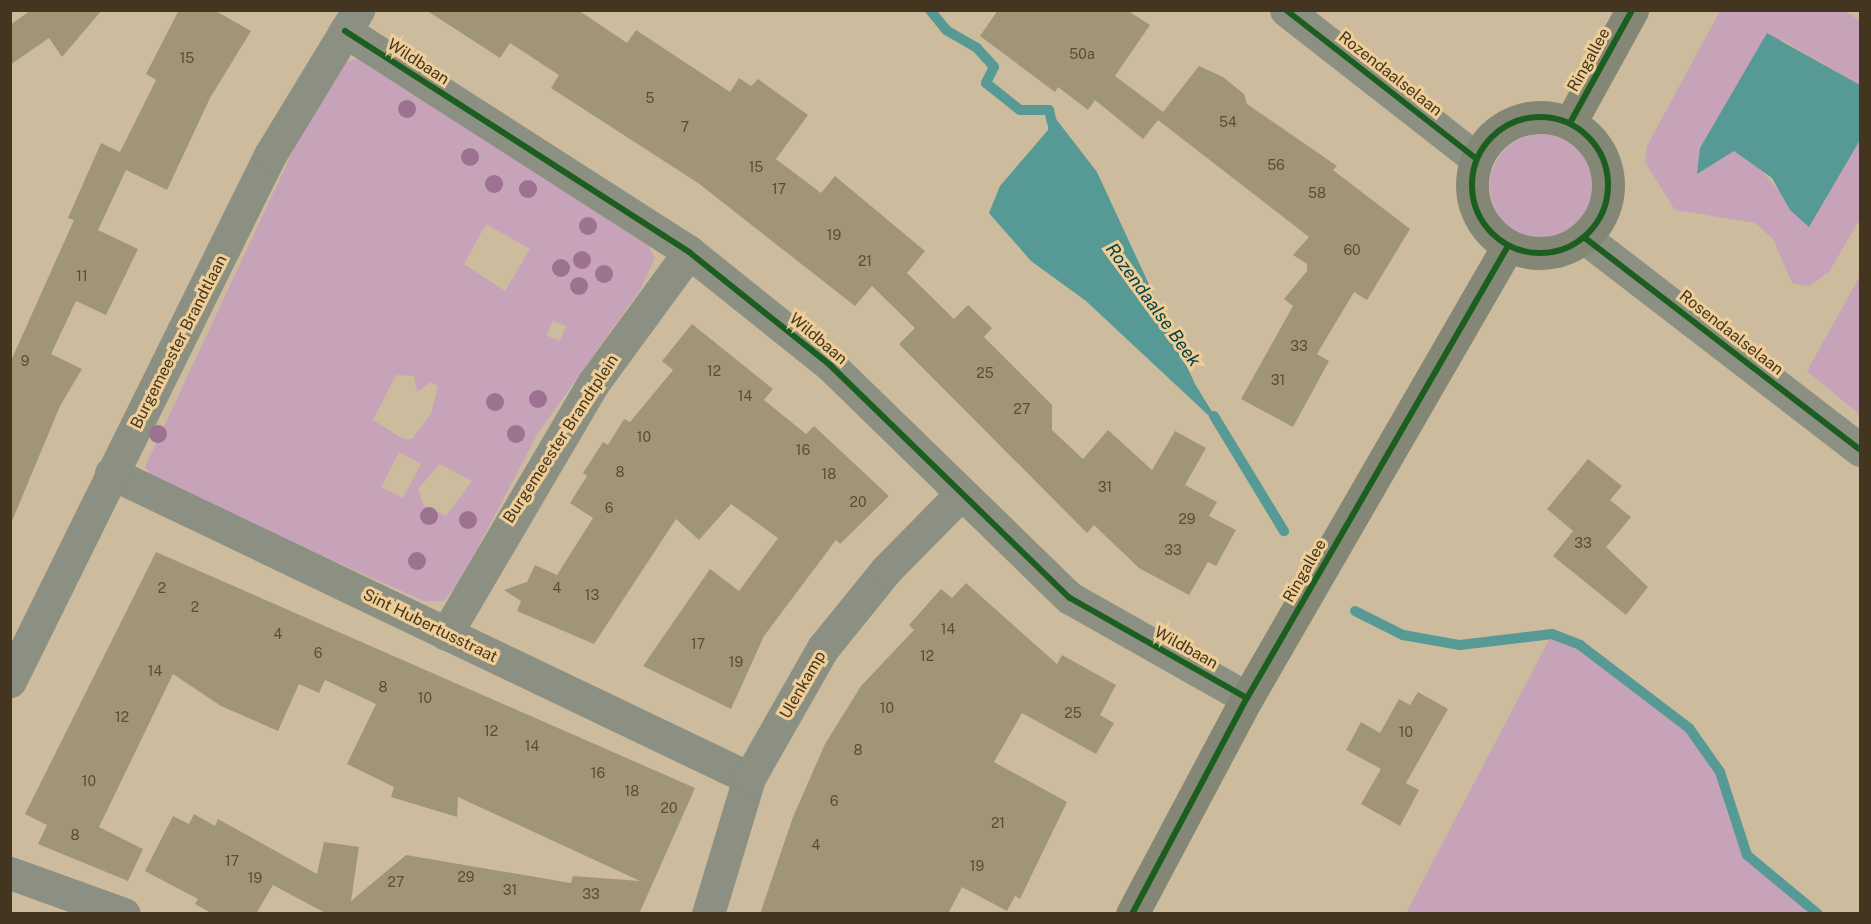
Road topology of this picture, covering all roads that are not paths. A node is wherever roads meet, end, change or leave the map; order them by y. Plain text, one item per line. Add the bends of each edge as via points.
1 (1286, 10) edge
2 (1632, 10) edge
3 (352, 21) edge
4 (1570, 123) junction
5 (1477, 159) junction
6 (1585, 238) junction
7 (1508, 246) junction
8 (689, 252) junction
9 (1860, 450) edge
10 (111, 473) junction
11 (961, 494) junction
12 (446, 634) junction
13 (10, 681) edge
14 (1247, 698) junction
15 (749, 778) junction
16 (10, 873) edge
17 (124, 914) edge
18 (708, 914) edge
19 (1132, 914) edge

1 - 5 street, Rozendaalselaan
2 - 4 main road, Ringallee
3 - 8 street, Wildbaan
3 - 10 street, Burgemeester Brandtlaan via 270,155 191,324
4 - 5 main road via 1549,117 1506,125
4 - 6 main road via 1596,147 1609,190 1602,216
5 - 7 main road via 1472,183 1475,208 1483,224
6 - 7 main road via 1548,254
6 - 9 street, Rosendaalselaan
7 - 14 main road, Ringallee
8 - 11 street, Wildbaan via 830,365
8 - 12 street, Burgemeester Brandtplein via 594,382
10 - 12 street, Sint Hubertusstraat
10 - 13 street, Burgemeester Brandtlaan
11 - 14 street, Wildbaan via 1070,597
11 - 15 street, Ulenkamp via 887,569 823,648
12 - 15 street, Sint Hubertusstraat
14 - 19 main road, Ringallee
15 - 18 street, Ulenkamp
16 - 17 street

